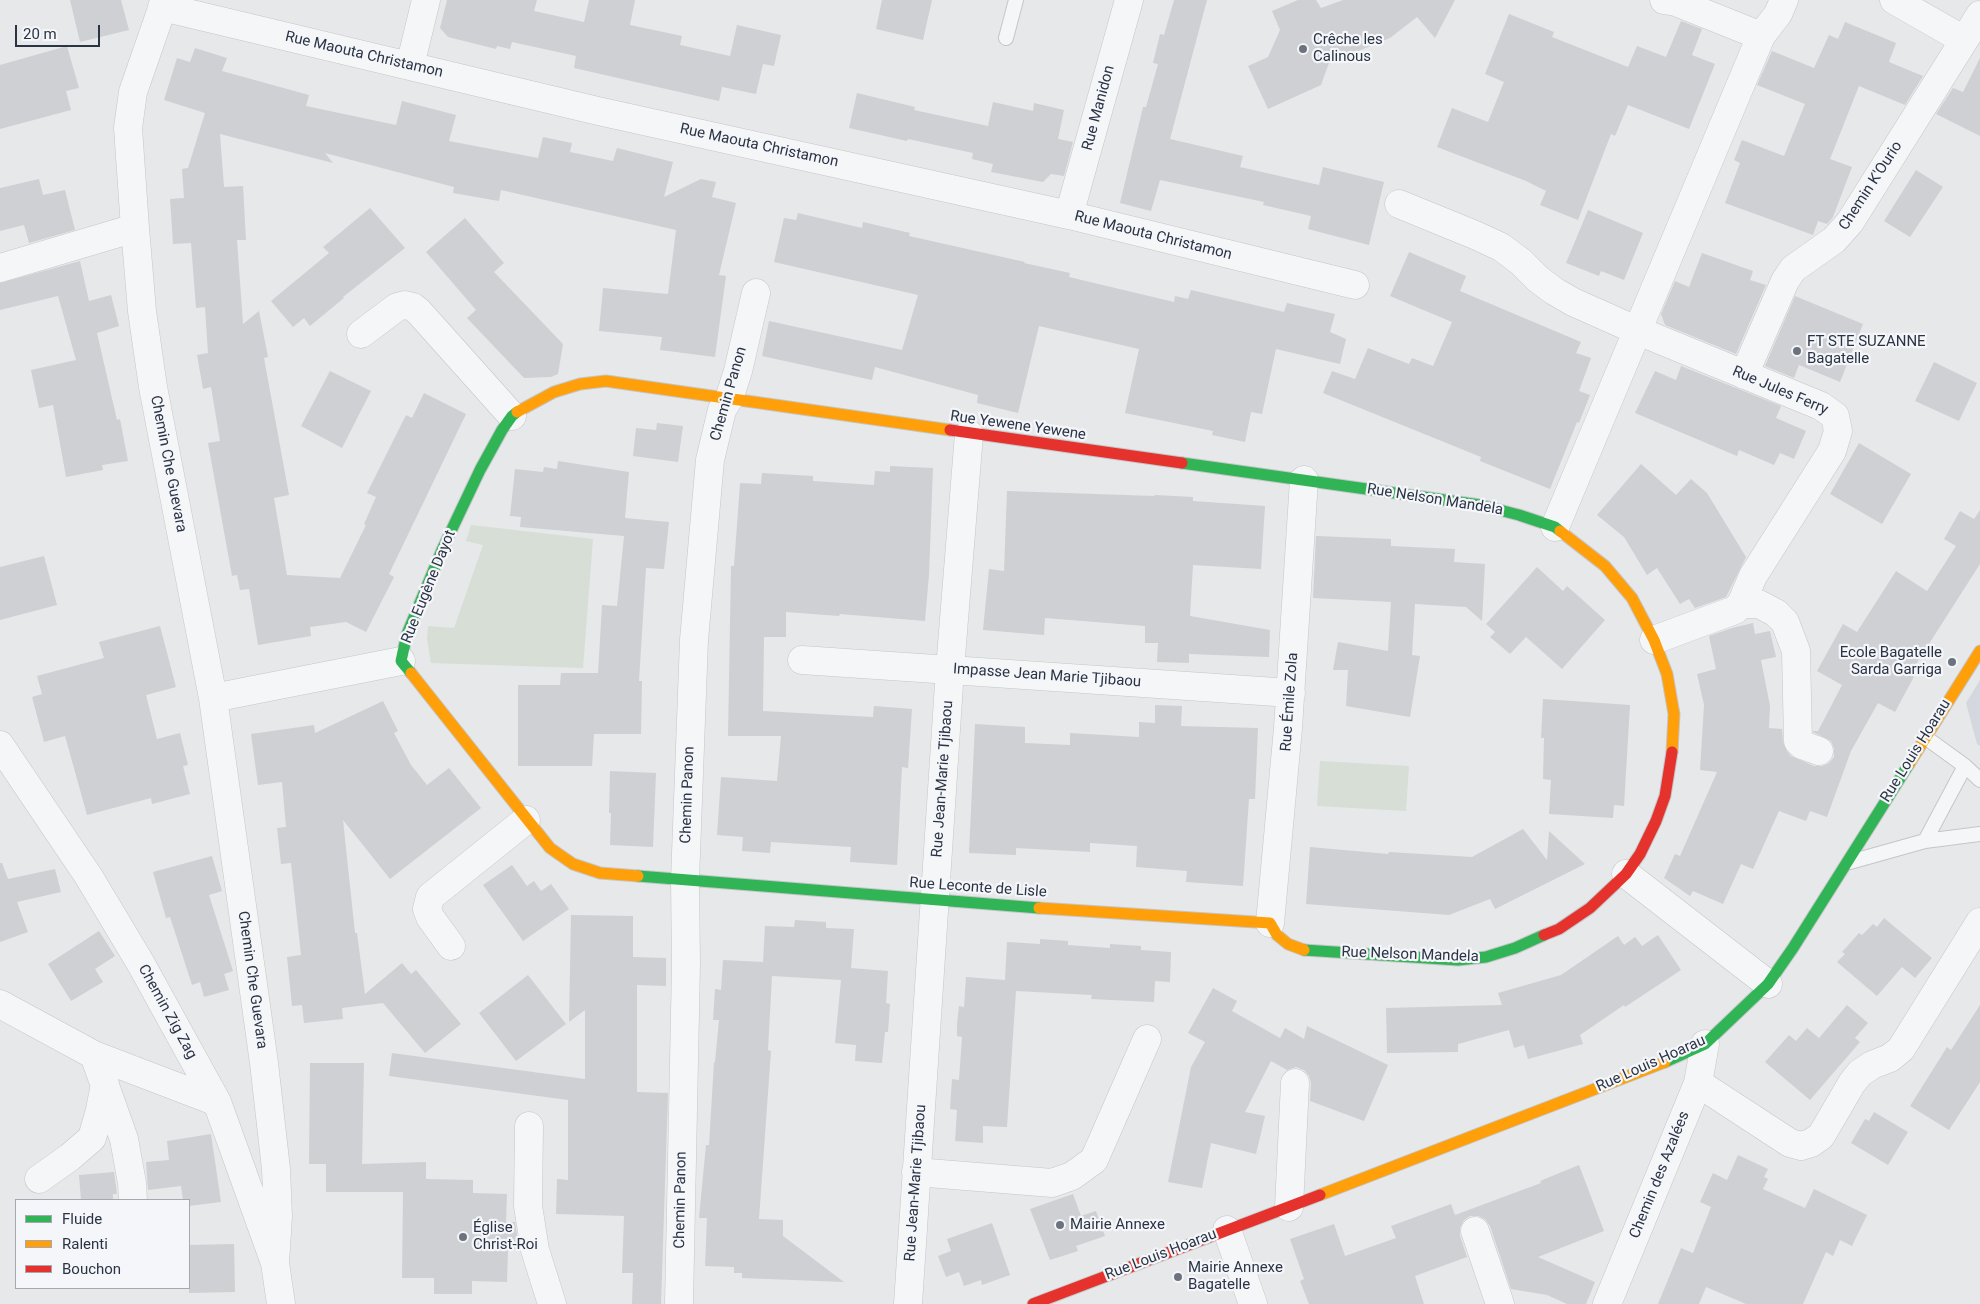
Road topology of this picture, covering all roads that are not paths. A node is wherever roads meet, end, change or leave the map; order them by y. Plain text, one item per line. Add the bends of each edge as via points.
1 (426, 0) edge
2 (1016, 0) edge
3 (1129, 0) edge
4 (1664, 0) edge
5 (1784, 0) edge
6 (1894, 0) edge
7 (163, 4) edge
8 (1980, 15) edge
9 (1761, 36) junction
10 (1006, 38) dead end
11 (1964, 40) junction
12 (410, 66) junction
13 (1399, 204) dead end
14 (1069, 215) junction
15 (135, 228) junction
16 (0, 268) edge
17 (1355, 285) dead end
18 (756, 293) dead end
19 (1636, 330) junction
20 (361, 334) dead end
21 (1744, 375) junction
22 (729, 399) junction
23 (512, 416) junction
24 (969, 434) junction
25 (1304, 480) junction
26 (1554, 527) junction
27 (1741, 604) junction
28 (1654, 640) junction
29 (1980, 651) edge
30 (802, 660) dead end
31 (401, 661) junction
32 (950, 669) junction
33 (1291, 693) junction
34 (213, 698) junction
35 (1925, 737) junction
36 (0, 745) edge
37 (1819, 751) dead end
38 (1965, 766) junction
39 (1980, 780) edge
40 (526, 820) junction
41 (1980, 834) edge
42 (1925, 841) junction
43 (1847, 863) junction
44 (1626, 874) junction
45 (685, 880) junction
46 (935, 900) junction
47 (1980, 922) edge
48 (1270, 923) junction
49 (452, 946) dead end
50 (1768, 984) junction
51 (0, 1004) edge
52 (1146, 1039) dead end
53 (1705, 1044) junction
54 (94, 1055) junction
55 (105, 1082) junction
56 (1295, 1083) dead end
57 (1698, 1083) junction
58 (217, 1102) junction
59 (529, 1126) dead end
60 (916, 1172) junction
61 (39, 1178) dead end
62 (133, 1199) edge
63 (1289, 1207) junction
64 (1228, 1230) junction
65 (1475, 1231) dead end
66 (275, 1263) junction
67 (281, 1304) edge
68 (552, 1304) edge
69 (679, 1304) edge
70 (908, 1304) edge
71 (1033, 1304) edge
72 (1253, 1304) edge
73 (1500, 1304) edge
74 (1607, 1304) edge

1 - 12 street
2 - 10 lane
3 - 14 street, Rue Manidon
4 - 9 street
5 - 9 street
6 - 11 street
7 - 12 street, Rue Maouta Christamon
7 - 15 street, Chemin Che Guevara via 133,92 128,128
8 - 11 street, Chemin K'Ourio
9 - 19 street
11 - 21 street, Chemin K'Ourio via 1850,222 1834,240 1793,269 1785,281
12 - 14 street, Rue Maouta Christamon
13 - 19 street, Rue Jules Ferry via 1501,247 1554,291
14 - 17 street, Rue Maouta Christamon
15 - 16 street
15 - 34 street, Chemin Che Guevara via 153,387
18 - 22 street, Chemin Panon
19 - 21 street, Rue Jules Ferry
19 - 26 street
20 - 23 street via 397,307 413,307
21 - 27 street, Rue Jules Ferry via 1821,406 1835,416 1838,431 1832,451 1753,576
22 - 23 street, Rue Eugène Dayot via 606,381 554,392
22 - 24 street, Rue Yewene Yewene
22 - 45 street, Chemin Panon via 722,410 710,460 703,529 694,640
23 - 31 street, Rue Eugène Dayot via 480,470 442,550 407,634
24 - 25 street, Rue Yewene Yewene
24 - 32 street, Rue Jean-Marie Tjibaou
25 - 26 street, Rue Nelson Mandela via 1480,505
25 - 33 street, Rue Émile Zola
26 - 28 street, Rue Nelson Mandela via 1605,566 1632,598
27 - 28 street via 1735,610
27 - 37 street via 1759,604 1786,622 1796,651 1798,741
28 - 44 street, Rue Nelson Mandela via 1667,674 1674,714 1672,762 1656,821
29 - 35 street, Rue Louis Hoarau
30 - 32 street, Impasse Jean Marie Tjibaou
31 - 34 street
31 - 40 street, Rue Eugène Dayot
32 - 33 street, Impasse Jean Marie Tjibaou
32 - 46 street, Rue Jean-Marie Tjibaou
33 - 48 street, Rue Émile Zola
34 - 66 street, Chemin Che Guevara via 276,1169
35 - 38 lane
35 - 43 street, Rue Louis Hoarau
36 - 58 street, Chemin Zig Zag via 94,885
38 - 39 lane
38 - 42 lane
40 - 45 street, Rue Eugène Dayot via 550,848 573,864 600,873
40 - 49 street via 430,897 427,908 430,917
41 - 42 lane
42 - 43 lane
43 - 50 street, Rue Louis Hoarau
44 - 48 street, Rue Nelson Mandela via 1590,908 1559,929 1486,957 1458,960 1300,949 1277,935
44 - 50 street
45 - 46 street, Rue Leconte de Lisle
45 - 69 street, Chemin Panon
46 - 48 street, Rue Leconte de Lisle
46 - 60 street, Rue Jean-Marie Tjibaou
47 - 57 street via 1901,1049 1860,1073 1821,1136 1811,1143 1801,1146 1790,1144
50 - 53 street, Rue Louis Hoarau
51 - 54 street
52 - 60 street via 1094,1160 1072,1176 1052,1183
53 - 57 street, Chemin des Azalées
53 - 63 street, Rue Louis Hoarau
54 - 55 street
54 - 58 street
55 - 61 street via 92,1138
55 - 62 street via 124,1139
56 - 63 street
57 - 74 street, Chemin des Azalées
58 - 66 street, Chemin Zig Zag
59 - 68 street via 530,1215 535,1250
60 - 70 street, Rue Jean-Marie Tjibaou
63 - 64 street, Rue Louis Hoarau
64 - 71 street, Rue Louis Hoarau
64 - 72 street
65 - 73 street
66 - 67 street, Chemin Zig Zag

